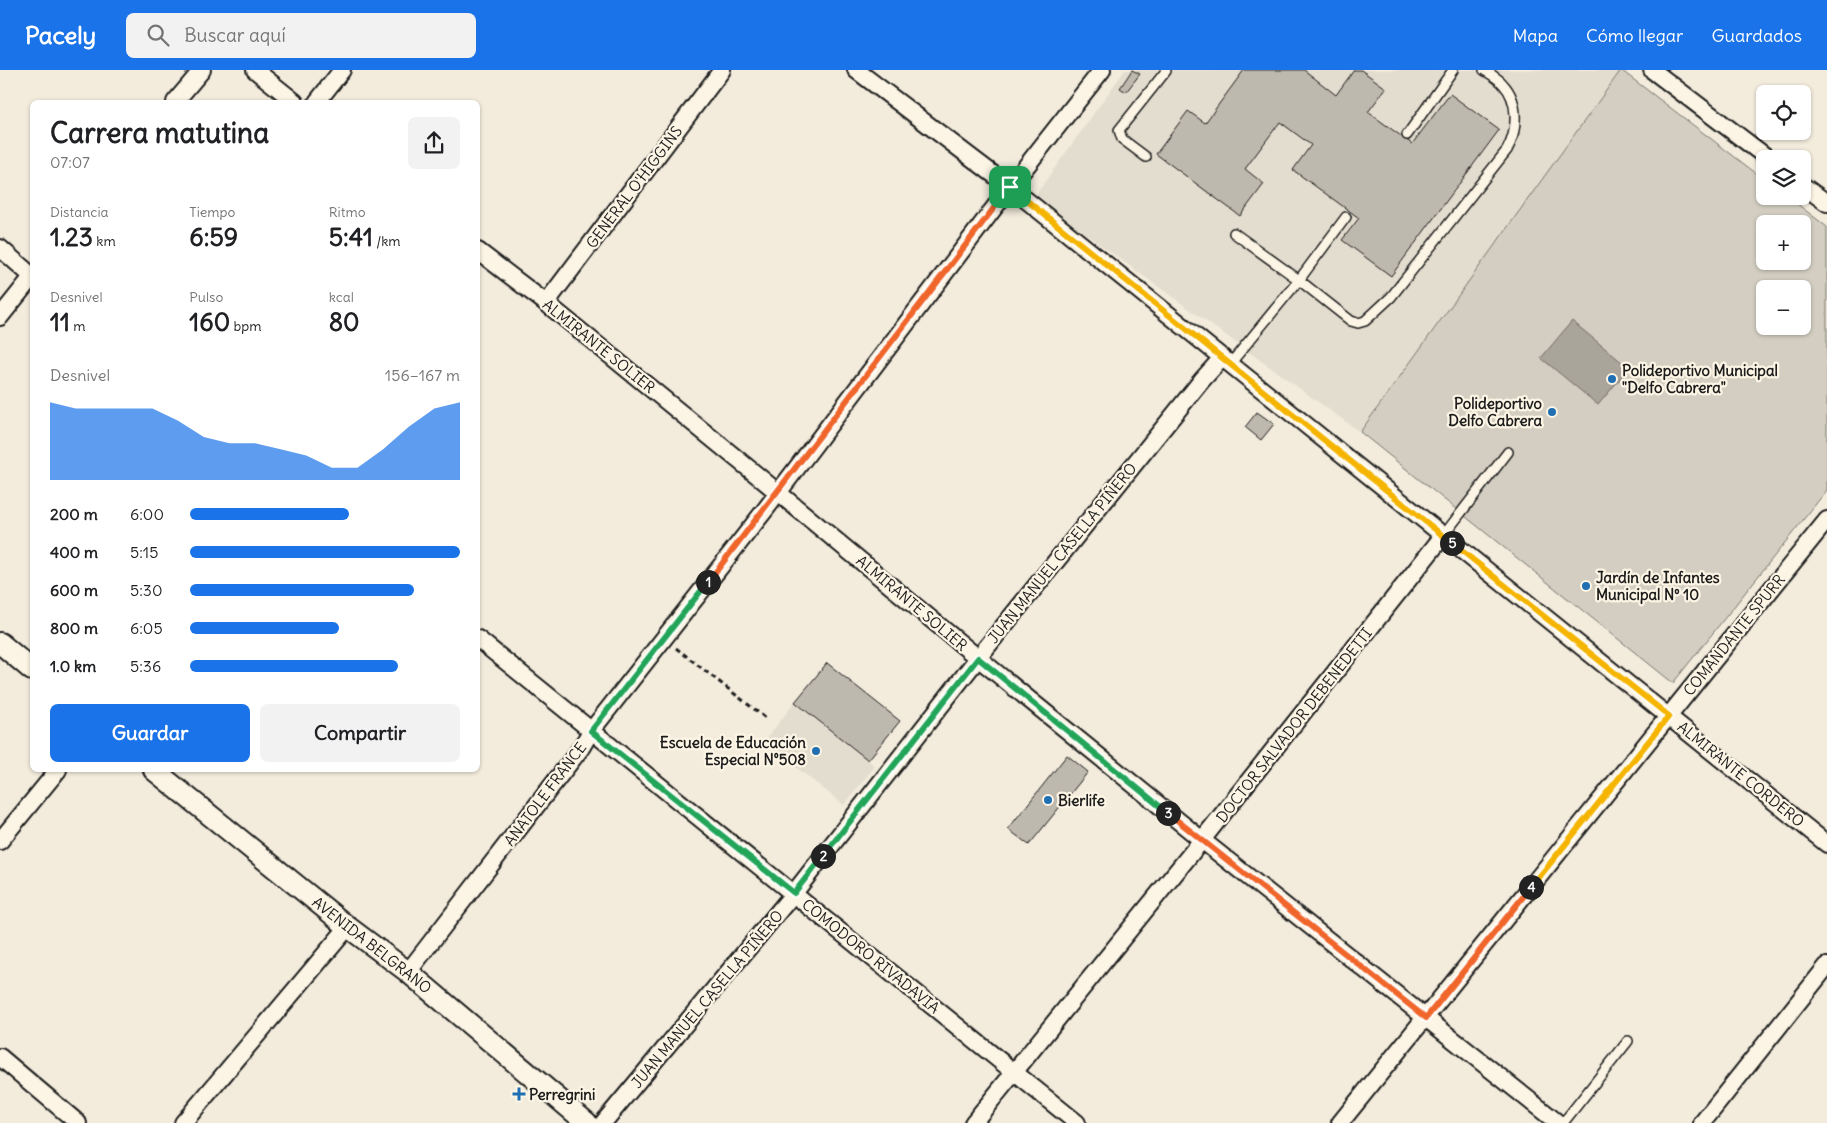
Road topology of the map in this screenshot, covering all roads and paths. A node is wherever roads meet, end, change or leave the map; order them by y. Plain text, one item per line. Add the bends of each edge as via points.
1 (202, 70) edge
2 (255, 70) edge
3 (342, 70) edge
4 (722, 70) edge
5 (856, 70) edge
6 (1102, 70) edge
7 (1166, 70) edge
8 (1453, 70) edge
9 (1484, 70) edge
10 (1652, 70) edge
11 (178, 100) edge
12 (292, 100) edge
13 (319, 100) edge
14 (1407, 135) dead end
15 (1757, 150) edge
16 (1146, 158) dead end
17 (1010, 187) junction
18 (1811, 191) edge
19 (1827, 203) edge
20 (1346, 217) dead end
21 (1234, 233) dead end
22 (0, 248) edge
23 (480, 254) edge
24 (30, 274) edge
25 (30, 279) edge
26 (1299, 280) junction
27 (546, 303) junction
28 (0, 317) edge
29 (1226, 361) junction
30 (1508, 452) dead end
31 (778, 491) junction
32 (1827, 520) edge
33 (1444, 536) junction
34 (664, 639) junction
35 (480, 641) edge
36 (0, 643) edge
37 (978, 658) junction
38 (30, 668) edge
39 (1669, 716) junction
40 (768, 720) dead end
41 (591, 731) junction
42 (56, 772) edge
43 (156, 772) edge
44 (1202, 840) junction
45 (0, 841) edge
46 (1827, 844) edge
47 (794, 893) junction
48 (348, 927) junction
49 (1827, 966) edge
50 (408, 972) junction
51 (1426, 1018) junction
52 (1628, 1040) dead end
53 (0, 1057) edge
54 (1014, 1072) junction
55 (78, 1123) edge
56 (184, 1123) edge
57 (587, 1123) edge
58 (603, 1123) edge
59 (973, 1123) edge
60 (1077, 1123) edge
61 (1340, 1123) edge
62 (1558, 1123) edge
63 (1563, 1123) edge
64 (1702, 1123) edge

1 - 11 street
2 - 12 street
3 - 13 street
4 - 27 street, GENERAL O'HIGGINS
5 - 17 street, ALMIRANTE CORDERO
6 - 17 street, ANATOLE FRANCE
7 - 16 lane via 1120,130 1122,139
8 - 14 lane
9 - 26 lane via 1502,83 1509,93 1515,120 1511,142 1391,297 1365,321 1352,321
10 - 15 street
17 - 29 street, ALMIRANTE CORDERO
17 - 31 street, ANATOLE FRANCE
18 - 19 street
20 - 26 lane
21 - 26 lane
22 - 24 street
23 - 27 street, ALMIRANTE SOLIER
25 - 28 street
26 - 29 lane
27 - 31 street, ALMIRANTE SOLIER
29 - 33 street, ALMIRANTE CORDERO
29 - 37 street, JUAN MANUEL CASELLA PIÑERO via 1196,387
30 - 33 lane
31 - 34 street, ANATOLE FRANCE
31 - 37 street, ALMIRANTE SOLIER
32 - 39 street, COMANDANTE SPURR
33 - 39 street, ALMIRANTE CORDERO
33 - 44 street, DOCTOR SALVADOR DEBENEDETTI
34 - 40 path
34 - 41 street, ANATOLE FRANCE
35 - 41 street, COMODORO RIVADAVIA
36 - 38 street
37 - 44 street, ALMIRANTE SOLIER
37 - 47 street, JUAN MANUEL CASELLA PIÑERO
39 - 46 street, ALMIRANTE CORDERO
39 - 51 street, COMANDANTE SPURR
41 - 47 street, COMODORO RIVADAVIA
41 - 50 street, ANATOLE FRANCE
42 - 45 street
43 - 48 street, AVENIDA BELGRANO
44 - 51 street, ALMIRANTE SOLIER
44 - 54 street, DOCTOR SALVADOR DEBENEDETTI
47 - 54 street, COMODORO RIVADAVIA
47 - 58 street, JUAN MANUEL CASELLA PIÑERO
48 - 50 street, AVENIDA BELGRANO
48 - 56 street
49 - 64 street
50 - 57 street, AVENIDA BELGRANO
51 - 61 street, COMANDANTE SPURR
51 - 62 street, ALMIRANTE SOLIER
52 - 63 lane
53 - 55 street
54 - 59 street, DOCTOR SALVADOR DEBENEDETTI
54 - 60 street, COMODORO RIVADAVIA

